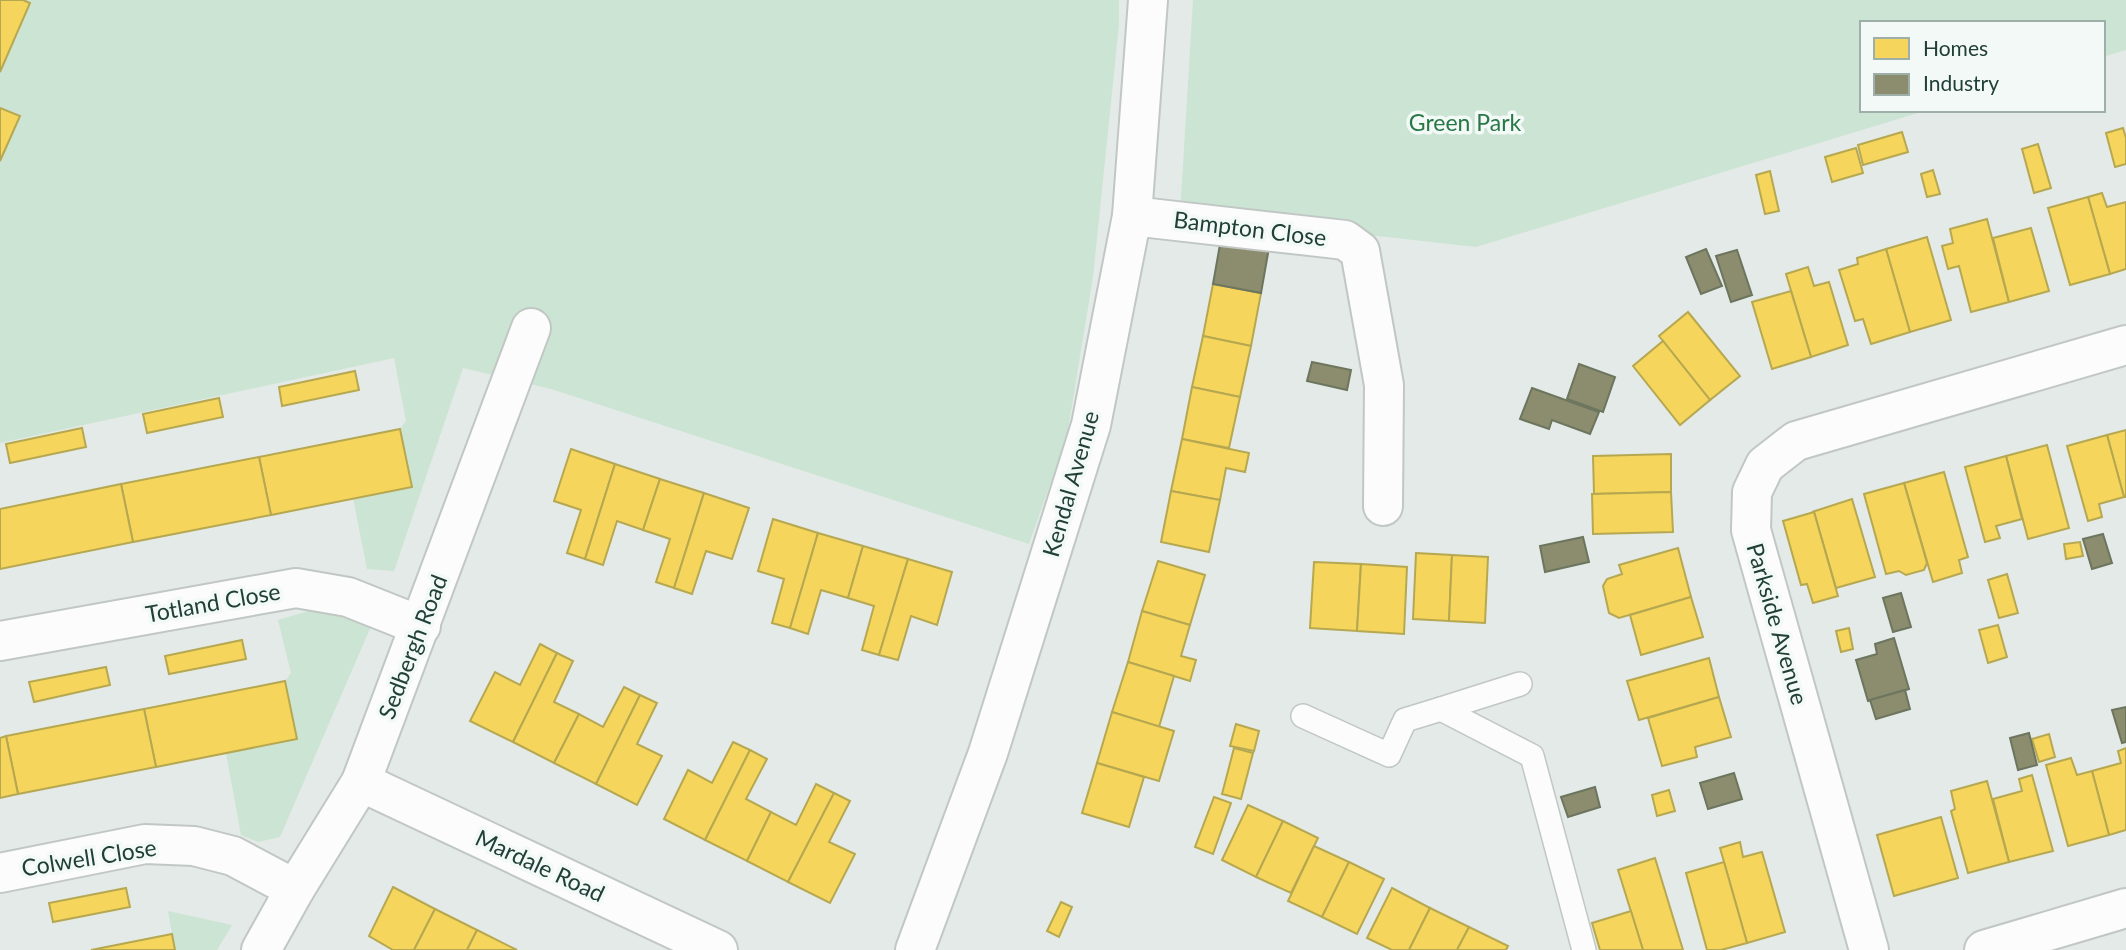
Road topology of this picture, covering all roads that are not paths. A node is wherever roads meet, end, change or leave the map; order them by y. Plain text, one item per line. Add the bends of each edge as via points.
1 (1147, 0) edge
2 (1132, 216) junction
3 (531, 328) dead end
4 (2126, 345) edge
5 (1383, 506) dead end
6 (421, 626) junction
7 (0, 641) edge
8 (1520, 684) dead end
9 (1441, 709) junction
10 (1303, 716) dead end
11 (361, 782) junction
12 (0, 873) edge
13 (295, 889) junction
14 (2126, 908) edge
15 (261, 950) edge
16 (718, 950) edge
17 (915, 950) edge
18 (1584, 950) edge
19 (1869, 950) edge
20 (1984, 950) edge

1 - 2 street, Kendal Avenue
2 - 5 street, Bampton Close via 1345,240 1360,251 1384,385
2 - 17 street, Kendal Avenue via 1091,425 988,752
3 - 6 street, Sedbergh Road
4 - 19 street, Parkside Avenue via 1796,441 1765,465 1752,492 1751,530
6 - 7 street, Totland Close via 348,597 296,588
6 - 11 street, Sedbergh Road
8 - 9 lane
9 - 10 lane via 1405,720 1389,755
9 - 18 lane via 1532,756
11 - 13 street, Sedbergh Road
11 - 16 street, Mardale Road
12 - 13 street, Colwell Close via 145,844 194,846 233,856
13 - 15 street, Sedbergh Road
14 - 20 street

